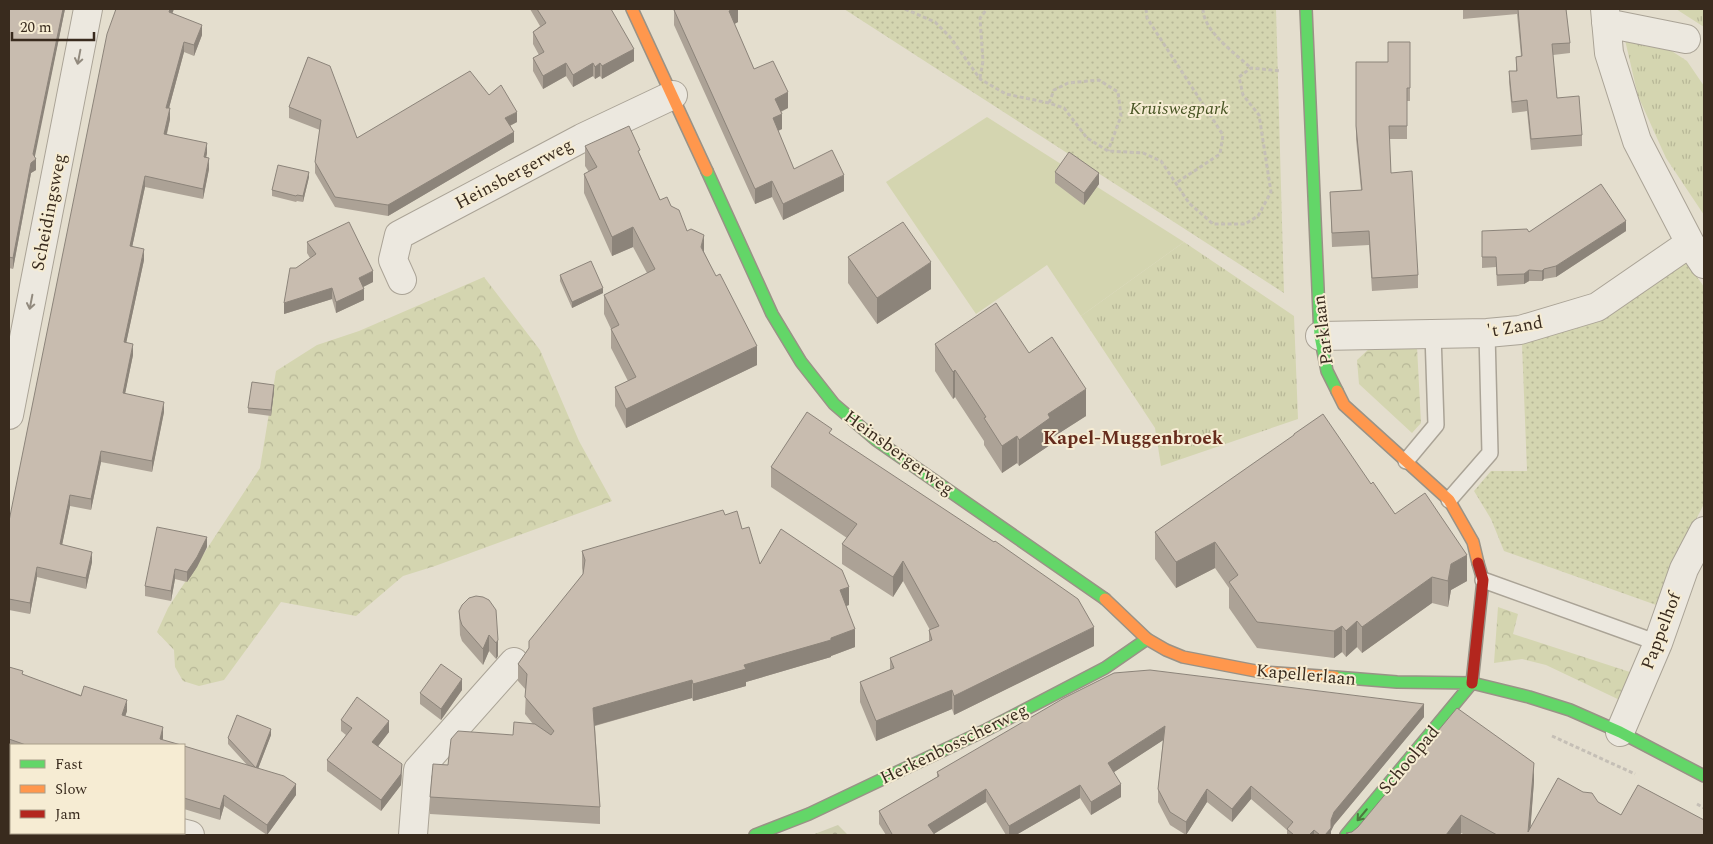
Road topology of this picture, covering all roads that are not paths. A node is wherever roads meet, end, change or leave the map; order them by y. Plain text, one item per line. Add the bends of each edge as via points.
1 (88, 9) edge
2 (632, 9) edge
3 (1306, 9) edge
4 (1606, 16) edge
5 (1686, 39) dead end
6 (673, 96) junction
7 (1697, 253) edge
8 (402, 280) dead end
9 (1486, 333) junction
10 (1433, 334) junction
11 (1320, 336) junction
12 (9, 415) edge
13 (1406, 461) junction
14 (1449, 500) junction
15 (1704, 531) edge
16 (1483, 580) junction
17 (1147, 639) junction
18 (1658, 642) junction
19 (514, 662) dead end
20 (1472, 683) junction
21 (1620, 732) junction
22 (1704, 776) edge
23 (412, 835) edge
24 (755, 835) edge
25 (1346, 835) edge

1 -> 12 street, Scheidingsweg
2 - 6 street, Heinsbergerweg
3 - 11 street, Parklaan
4 - 5 street
4 - 7 street via 1609,52 1638,141
6 - 8 street, Heinsbergerweg via 582,138 399,235 392,260
6 - 17 street, Heinsbergerweg via 772,314 800,362 834,404 876,440 1100,595
7 - 9 street, 't Zand via 1597,307 1520,330
9 - 10 street, 't Zand
9 - 14 lane via 1490,452
10 - 11 street, 't Zand
10 - 13 lane via 1436,425
11 - 13 street, Parklaan via 1327,371 1344,406
13 - 14 street, Parklaan
14 - 16 street, Parklaan via 1473,542
15 - 18 street, Pappelhof via 1684,569
16 - 18 lane
16 - 20 street, Parklaan
17 - 20 street, Kapellerlaan via 1183,657 1261,672 1397,682
17 - 24 street, Herkenbosscherweg via 1105,668 986,730 809,814
18 - 21 street, Pappelhof
19 - 23 street via 418,770
20 - 21 street, Kapellerlaan via 1570,710
20 -> 25 street, Schoolpad
21 - 22 street, Kapellerlaan

